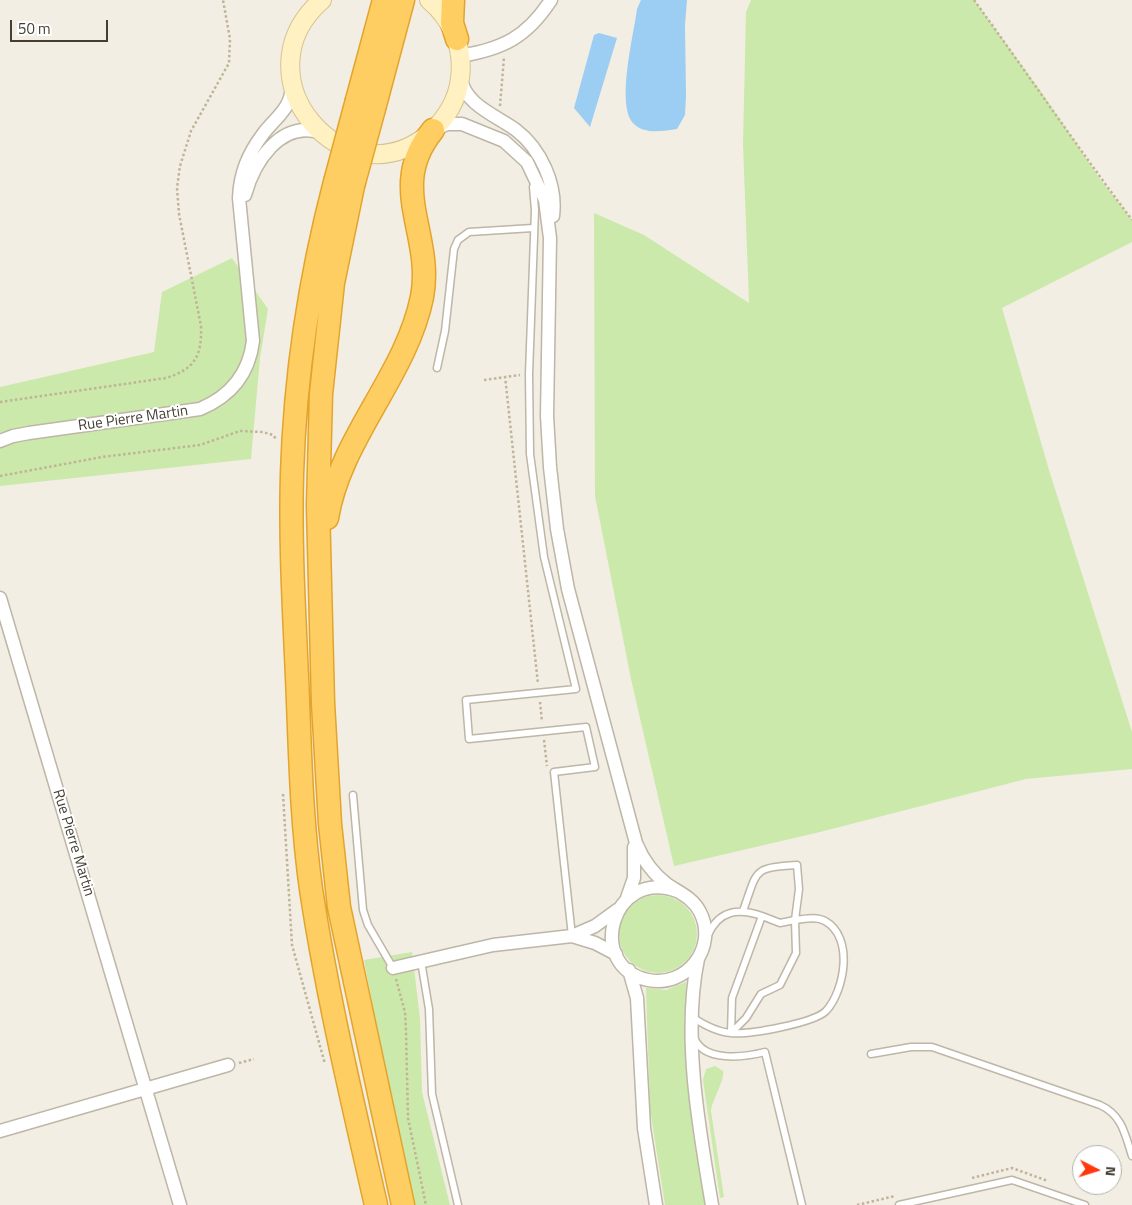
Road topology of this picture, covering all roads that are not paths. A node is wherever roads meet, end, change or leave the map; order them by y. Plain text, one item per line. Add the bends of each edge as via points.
1 (322, 0) edge
2 (384, 0) edge
3 (403, 0) edge
4 (429, 0) edge
5 (453, 0) edge
6 (551, 0) edge
7 (386, 30) junction
8 (458, 48) junction
9 (461, 75) junction
10 (292, 86) junction
11 (433, 130) junction
12 (319, 132) junction
13 (520, 153) junction
14 (344, 184) junction
15 (241, 215) junction
16 (533, 228) junction
17 (550, 238) junction
18 (437, 368) dead end
19 (3, 439) edge
20 (0, 598) edge
21 (319, 600) junction
22 (353, 795) dead end
23 (632, 831) junction
24 (677, 890) junction
25 (628, 898) junction
26 (618, 910) junction
27 (743, 911) junction
28 (762, 916) junction
29 (795, 920) junction
30 (572, 936) junction
31 (704, 943) junction
32 (616, 954) junction
33 (698, 959) junction
34 (421, 961) junction
35 (393, 968) joint
36 (628, 970) junction
37 (692, 1017) junction
38 (693, 1032) junction
39 (731, 1033) junction
40 (870, 1054) dead end
41 (228, 1065) dead end
42 (146, 1089) junction
43 (0, 1131) edge
44 (1132, 1156) edge
45 (180, 1205) edge
46 (376, 1205) edge
47 (403, 1205) edge
48 (458, 1205) edge
49 (656, 1205) edge
50 (712, 1205) edge
51 (802, 1205) edge
52 (899, 1205) edge
53 (1085, 1205) edge

1 - 10 street via 305,18 294,42 290,68
2 - 7 highway
3 - 7 highway
4 - 8 street via 447,20
5 - 8 highway via 452,23
6 - 8 street via 524,33 504,46
7 - 14 highway, bridge
8 - 9 street
9 - 11 street via 450,109
9 - 17 street via 466,92 524,137 547,172 554,198
10 - 12 street via 302,111
10 - 15 street, Rue Pierre Martin via 291,99 285,110 264,133 246,162 240,187
11 - 12 street via 403,148 376,153 350,149
11 - 13 street via 447,124 469,126 497,137
11 - 21 highway via 418,151 411,179 424,266 419,309 408,340 344,464 335,488 325,531
12 - 15 street, Rue Pierre Martin via 305,128 295,130 268,150 250,180
13 - 16 lane via 535,193
13 - 17 street via 542,189
14 - 21 highway via 339,250 324,358 318,468
14 - 46 highway via 312,281 298,392 292,474 294,609 302,793 311,886 337,1027
15 - 19 street, Rue Pierre Martin via 253,341 248,363 234,387 213,404 187,412
16 - 18 lane via 469,232 458,240
16 - 30 lane via 530,454 537,520 550,589 576,689 466,700 469,739 586,727 595,767 554,772
17 - 23 street via 547,416 552,499 568,589
20 - 42 street, Rue Pierre Martin
21 - 47 highway via 327,771 339,907
22 - 35 lane via 363,910
23 - 24 street via 649,868
23 - 25 street via 635,866
24 - 25 street via 654,887
24 - 31 street via 688,897 700,912
25 - 26 street
26 - 30 street via 595,926
26 - 32 street via 611,932
27 - 28 lane
27 - 29 lane via 758,873 766,868 797,865 799,888
27 - 31 lane via 731,911 719,917
28 - 29 lane via 780,922
28 - 39 lane via 732,998
29 - 39 lane via 796,953 780,985 761,994 746,1018
29 - 39 lane via 811,918 824,921 840,941 845,966 829,1007 813,1019
30 - 32 street
30 - 34 street via 508,943
31 - 33 street
32 - 36 street
33 - 36 street via 685,972 669,980 645,979
33 - 37 street
34 - 35 street
34 - 48 lane via 429,1009 432,1094
36 - 49 street via 636,998 644,1128
37 - 38 street
37 - 39 lane via 708,1027
38 - 50 street via 698,1115
38 - 51 lane via 699,1046 706,1051 740,1056 765,1052
40 - 44 lane via 932,1047 1100,1105 1120,1120
41 - 42 street
42 - 43 street
42 - 45 street, Rue Pierre Martin
52 - 53 lane via 1012,1180

